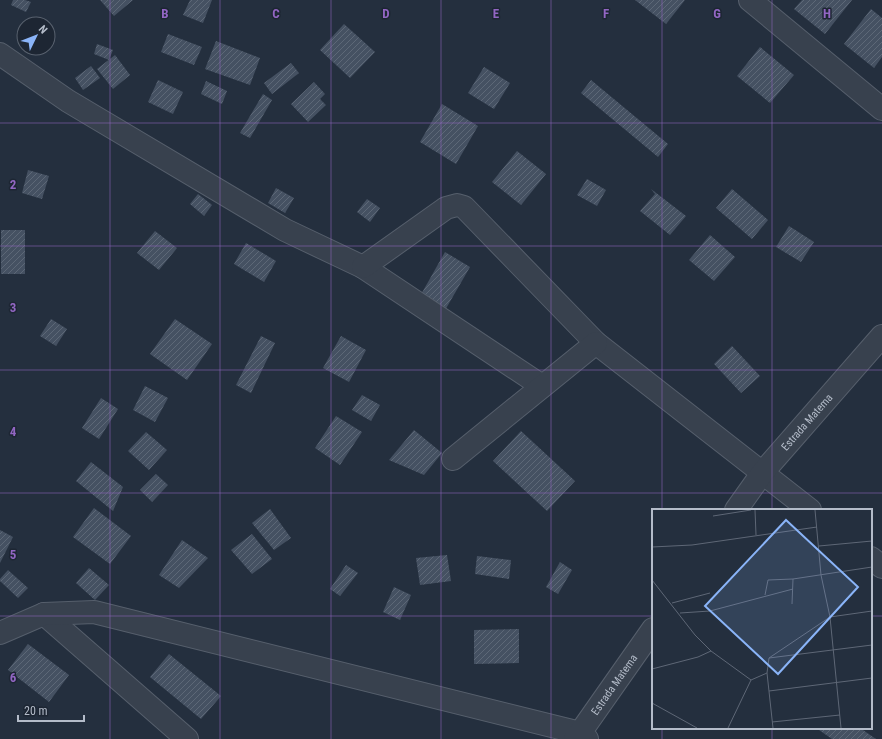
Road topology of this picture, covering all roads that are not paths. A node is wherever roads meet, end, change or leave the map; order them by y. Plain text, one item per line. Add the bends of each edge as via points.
1 (750, 0) edge
2 (0, 54) edge
3 (882, 109) edge
4 (363, 267) junction
5 (882, 336) edge
6 (596, 342) junction
7 (542, 386) junction
8 (453, 459) dead end
9 (762, 472) junction
10 (737, 509) edge
11 (809, 509) edge
12 (872, 559) edge
13 (882, 567) edge
14 (44, 614) junction
15 (652, 630) edge
16 (0, 633) edge
17 (581, 737) edge
18 (187, 739) edge

1 - 3 street
2 - 4 street via 68,101 285,230
4 - 6 street via 446,208 457,205 464,207
4 - 7 street
5 - 9 street, Estrada Matema
6 - 7 street
6 - 9 street
7 - 8 street
9 - 10 street, Estrada Matema
9 - 11 street
12 - 13 street
14 - 16 street
14 - 17 street via 94,612
14 - 18 street
15 - 17 street, Estrada Matema

